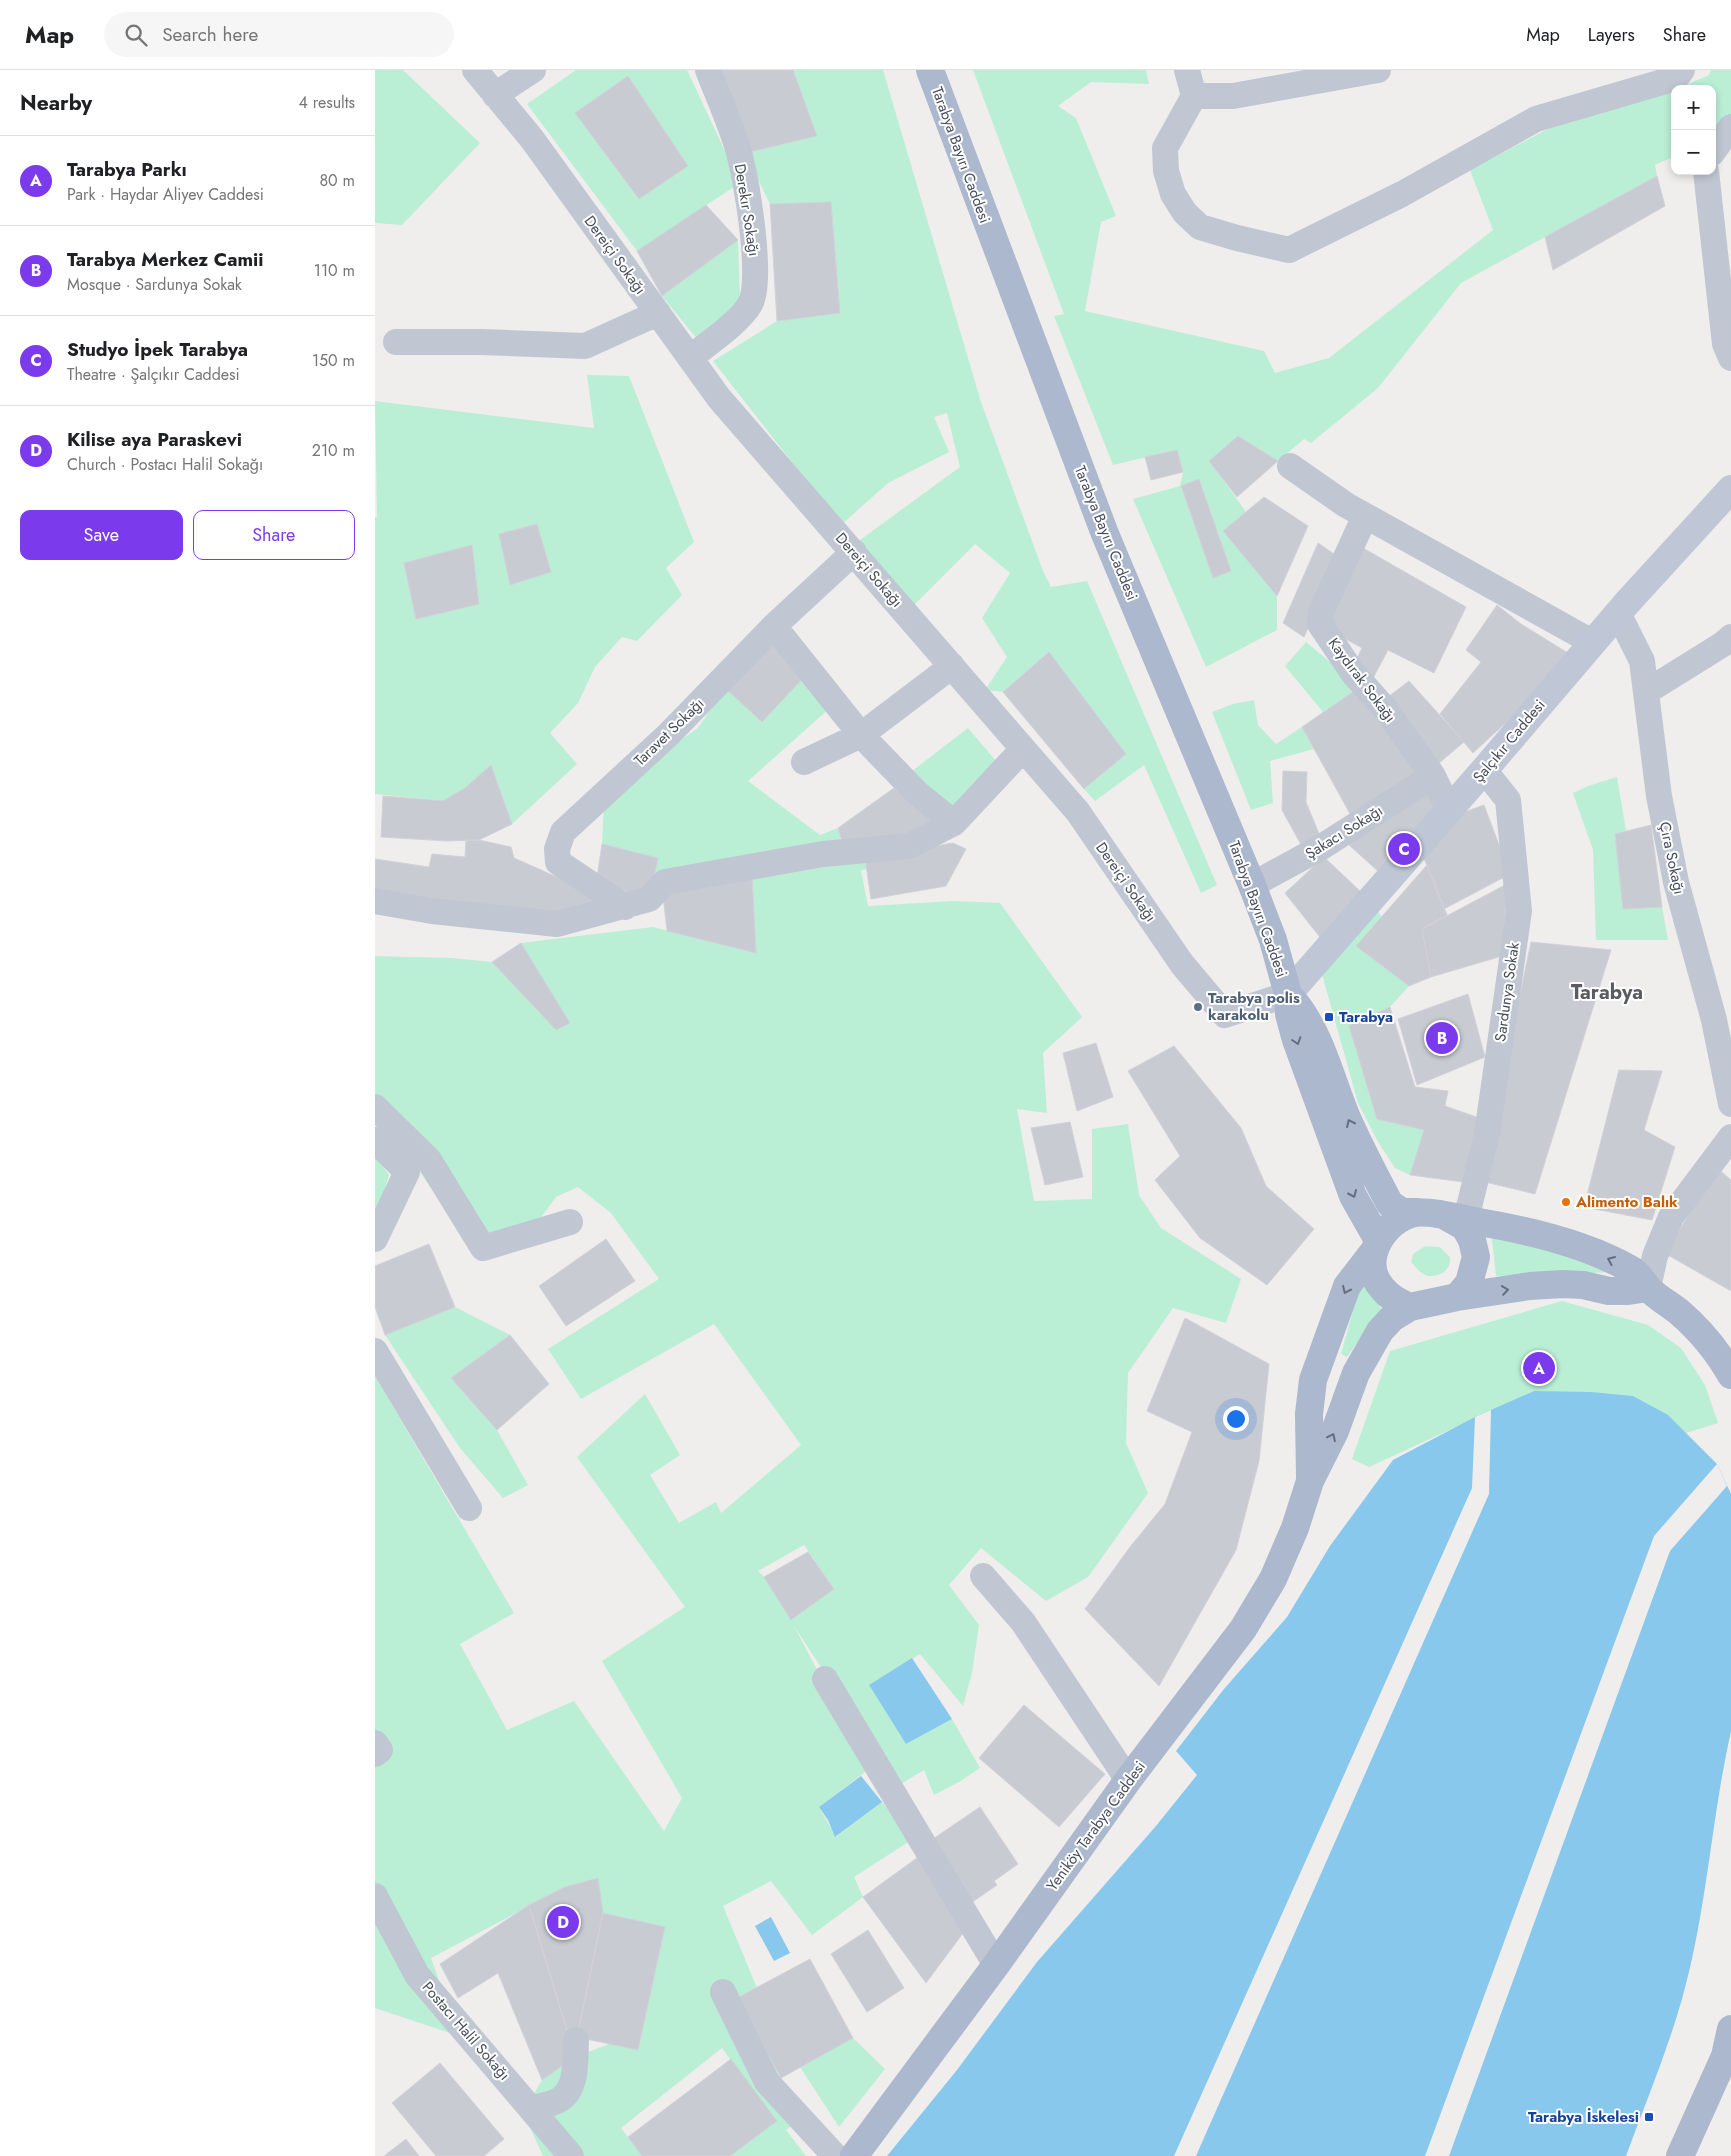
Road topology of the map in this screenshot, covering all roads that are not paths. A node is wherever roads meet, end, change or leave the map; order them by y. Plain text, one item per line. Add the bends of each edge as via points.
1 (475, 70) edge
2 (533, 70) edge
3 (708, 70) edge
4 (930, 70) edge
5 (1187, 70) edge
6 (1378, 70) edge
7 (1682, 70) edge
8 (495, 95) junction
9 (1194, 96) junction
10 (1731, 127) edge
11 (1716, 148) edge
12 (1706, 175) edge
13 (658, 313) junction
14 (396, 342) dead end
15 (691, 358) junction
16 (1731, 358) edge
17 (1289, 466) dead end
18 (1731, 489) edge
19 (1365, 516) junction
20 (854, 552) junction
21 (1618, 613) junction
22 (774, 626) junction
23 (1731, 637) edge
24 (1593, 642) junction
25 (952, 666) junction
26 (1645, 692) junction
27 (861, 735) junction
28 (1023, 749) junction
29 (803, 762) dead end
30 (1484, 770) junction
31 (1433, 776) junction
32 (1449, 810) junction
33 (954, 823) junction
34 (1252, 886) junction
35 (375, 901) edge
36 (625, 907) junction
37 (1288, 994) junction
38 (1731, 1104) edge
39 (375, 1107) edge
40 (1731, 1137) edge
41 (375, 1140) edge
42 (1417, 1212) junction
43 (1456, 1218) junction
44 (570, 1222) dead end
45 (375, 1239) edge
46 (1376, 1246) junction
47 (1648, 1288) junction
48 (1457, 1297) junction
49 (1410, 1307) junction
50 (375, 1351) edge
51 (1731, 1375) edge
52 (1310, 1481) junction
53 (469, 1508) dead end
54 (983, 1576) dead end
55 (825, 1680) dead end
56 (1128, 1780) junction
57 (375, 1896) edge
58 (996, 1964) junction
59 (723, 1992) dead end
60 (1731, 2029) edge
61 (576, 2040) dead end
62 (1728, 2057) edge
63 (532, 2108) junction
64 (571, 2156) edge
65 (835, 2156) edge
66 (855, 2156) edge
67 (1680, 2156) edge

1 - 8 street, Dereiçi Sokağı
2 - 8 street
3 - 15 street, Derekır Sokağı via 738,150 755,248 755,286 751,303 743,314
4 - 34 main road, Tarabya Bayırı Caddesi via 1105,534
5 - 9 street
6 - 9 street via 1233,96
7 - 9 street via 1675,78 1536,119 1402,194 1289,250 1200,227 1185,213 1173,194 1166,171 1165,148
8 - 13 street, Dereiçi Sokağı via 532,139
10 - 11 street
12 - 16 street via 1725,344
13 - 14 street via 585,346
13 - 15 street, Dereiçi Sokağı
15 - 20 street, Dereiçi Sokağı via 719,398
17 - 19 street
18 - 21 main road, Şalçıkır Caddesi
19 - 24 street
19 - 31 street, Kaydırak Sokağı via 1321,612 1321,624 1353,673 1386,710
20 - 22 street, Taravet Sokağı
20 - 25 street, Dereiçi Sokağı
21 - 24 main road, Şalçıkır Caddesi
21 - 26 street, Çıra Sokağı via 1642,661
22 - 27 street
22 - 36 street, Taravet Sokağı via 668,735 563,832 557,849 557,862
23 - 26 street
24 - 30 main road, Şalçıkır Caddesi
25 - 27 street
25 - 28 street, Dereiçi Sokağı
26 - 38 street, Çıra Sokağı via 1659,796 1674,873 1714,1020
27 - 29 street
27 - 33 street via 917,792
28 - 33 street
28 - 37 street, Dereiçi Sokağı via 1078,812 1182,964 1225,1015
30 - 32 main road, Şalçıkır Caddesi
30 - 43 street, Sardunya Sokak via 1508,800 1519,911 1487,1134
31 - 32 street, Kaydırak Sokağı
31 - 34 street, Şakacı Sokağı via 1320,848
32 - 37 main road, Şalçıkır Caddesi
33 - 36 street via 909,846 823,854 665,882 649,898
34 - 37 main road, Tarabya Bayırı Caddesi via 1273,940
35 - 36 street via 432,911 557,924
42 -> 37 main road, Tarabya Bayırı Caddesi via 1402,1212 1390,1204 1347,1117 1317,1036
37 -> 46 main road, Tarabya Bayırı Caddesi via 1296,1040 1353,1196
39 - 44 street via 429,1160 483,1248
40 - 47 street via 1671,1217 1655,1256
41 - 45 street via 407,1172
42 - 43 main road
42 - 46 main road via 1394,1222
47 -> 43 main road via 1630,1268 1602,1256 1518,1228
43 - 48 main road via 1472,1240 1476,1257 1469,1283
46 - 49 main road via 1373,1273 1392,1298
46 -> 52 main road via 1347,1286 1313,1380 1309,1414
48 -> 47 main road via 1563,1284 1609,1291
47 - 51 main road via 1688,1320 1711,1345
48 - 49 main road
52 -> 49 main road via 1335,1431 1365,1356 1380,1331 1392,1318
50 - 53 street
52 - 56 main road, Yeniköy Tarabya Caddesi via 1295,1528 1273,1579 1243,1629
54 - 56 street via 1023,1622
55 - 58 street
56 - 58 main road, Yeniköy Tarabya Caddesi
57 - 63 street, Postacı Halil Sokağı via 417,1975
58 - 66 main road, Yeniköy Tarabya Caddesi
59 - 65 street via 767,2082
60 - 62 main road
61 - 63 street via 574,2074 567,2094
62 - 67 main road
63 - 64 street, Postacı Halil Sokağı

